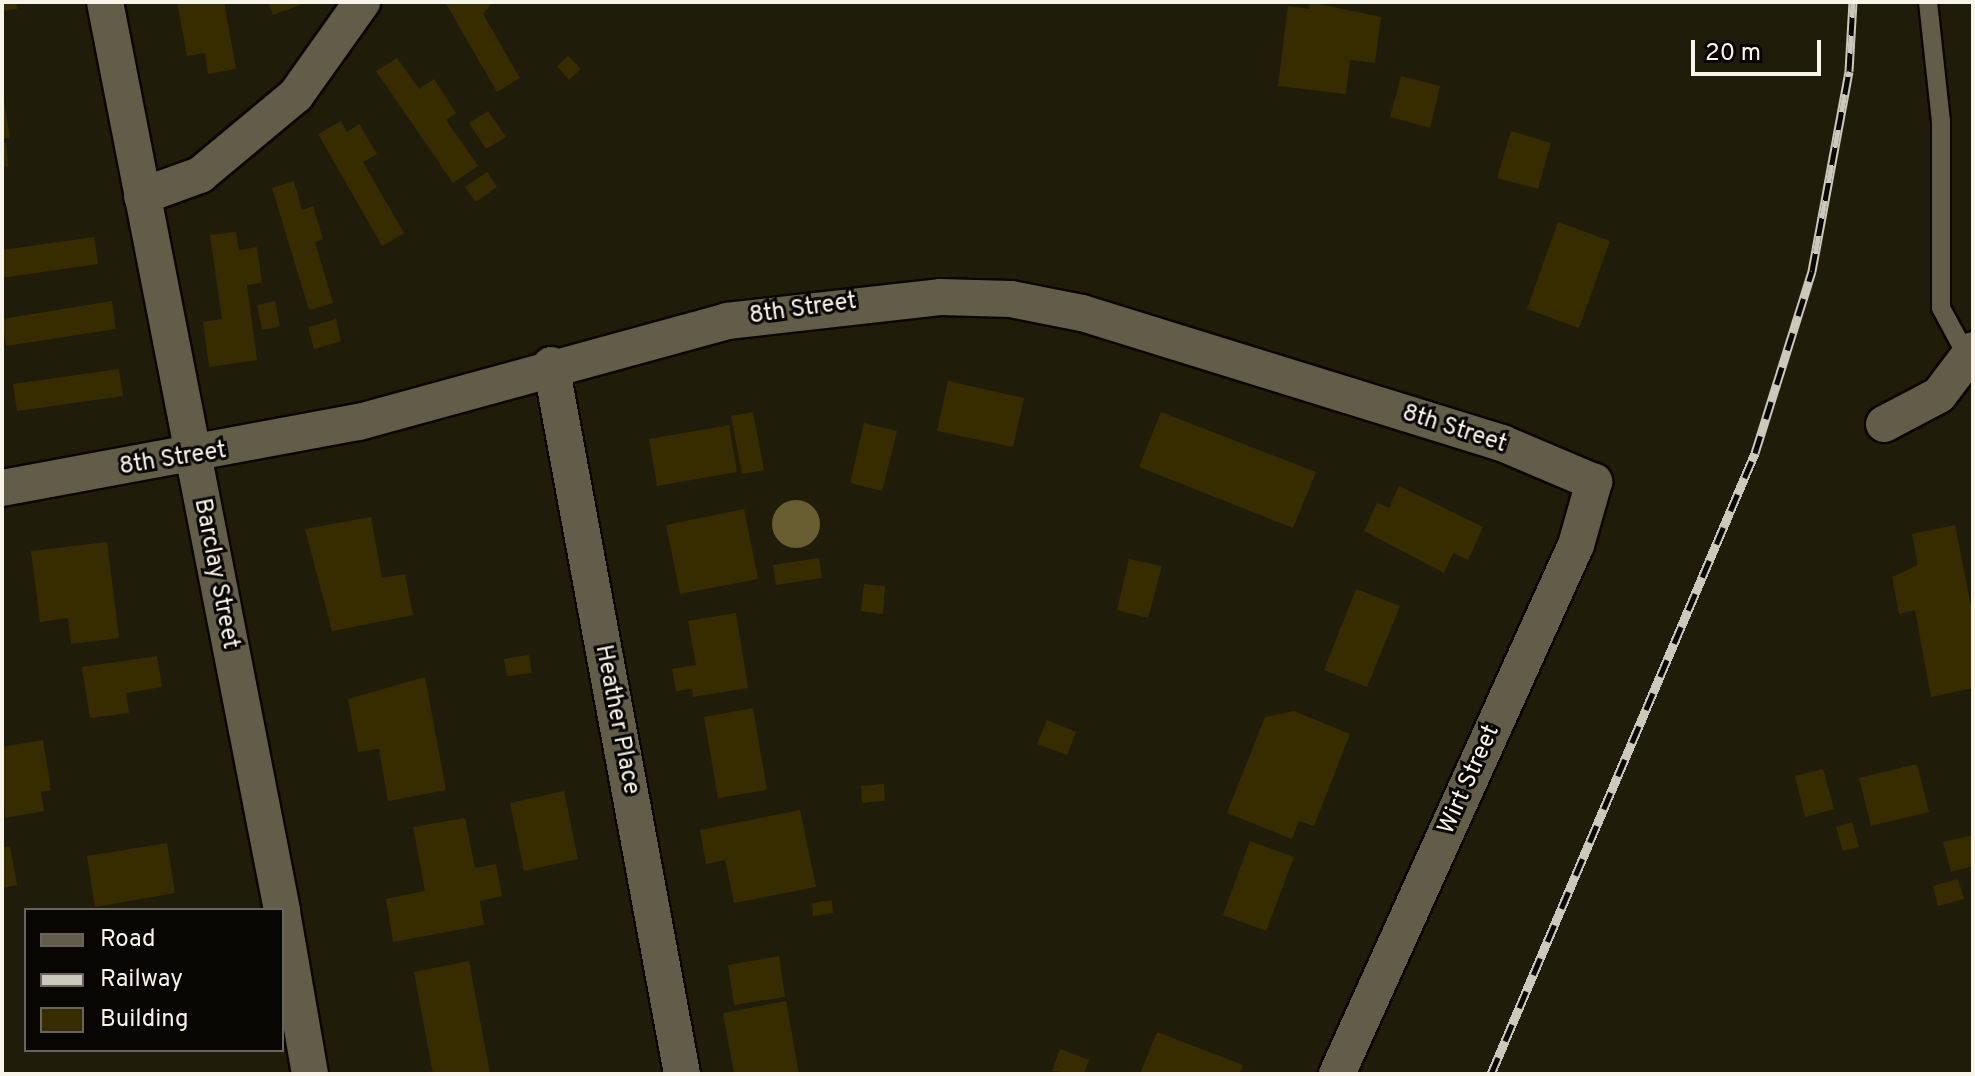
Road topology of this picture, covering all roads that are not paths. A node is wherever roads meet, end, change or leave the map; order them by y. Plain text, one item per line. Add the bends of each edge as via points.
1 (105, 2) edge
2 (362, 2) edge
3 (1928, 2) edge
4 (142, 196) junction
5 (1971, 358) edge
6 (551, 365) junction
7 (1884, 424) dead end
8 (192, 457) junction
9 (1605, 475) joint
10 (2, 488) edge
11 (281, 908) edge
12 (284, 923) edge
13 (310, 1074) edge
14 (682, 1074) edge
15 (1337, 1074) edge

1 - 4 street, Barclay Street
2 - 4 street via 296,95 200,175
3 - 5 lane via 1941,121 1941,308
4 - 8 street, Barclay Street
5 - 7 street via 1939,395
6 - 8 street, 8th Street via 359,422
6 - 9 street, 8th Street via 805,308 909,297 1011,299 1159,335
6 - 14 street, Heather Place
8 - 10 street, 8th Street
8 - 11 street, Barclay Street
9 - 15 street, Wirt Street
12 - 13 street, Barclay Street

